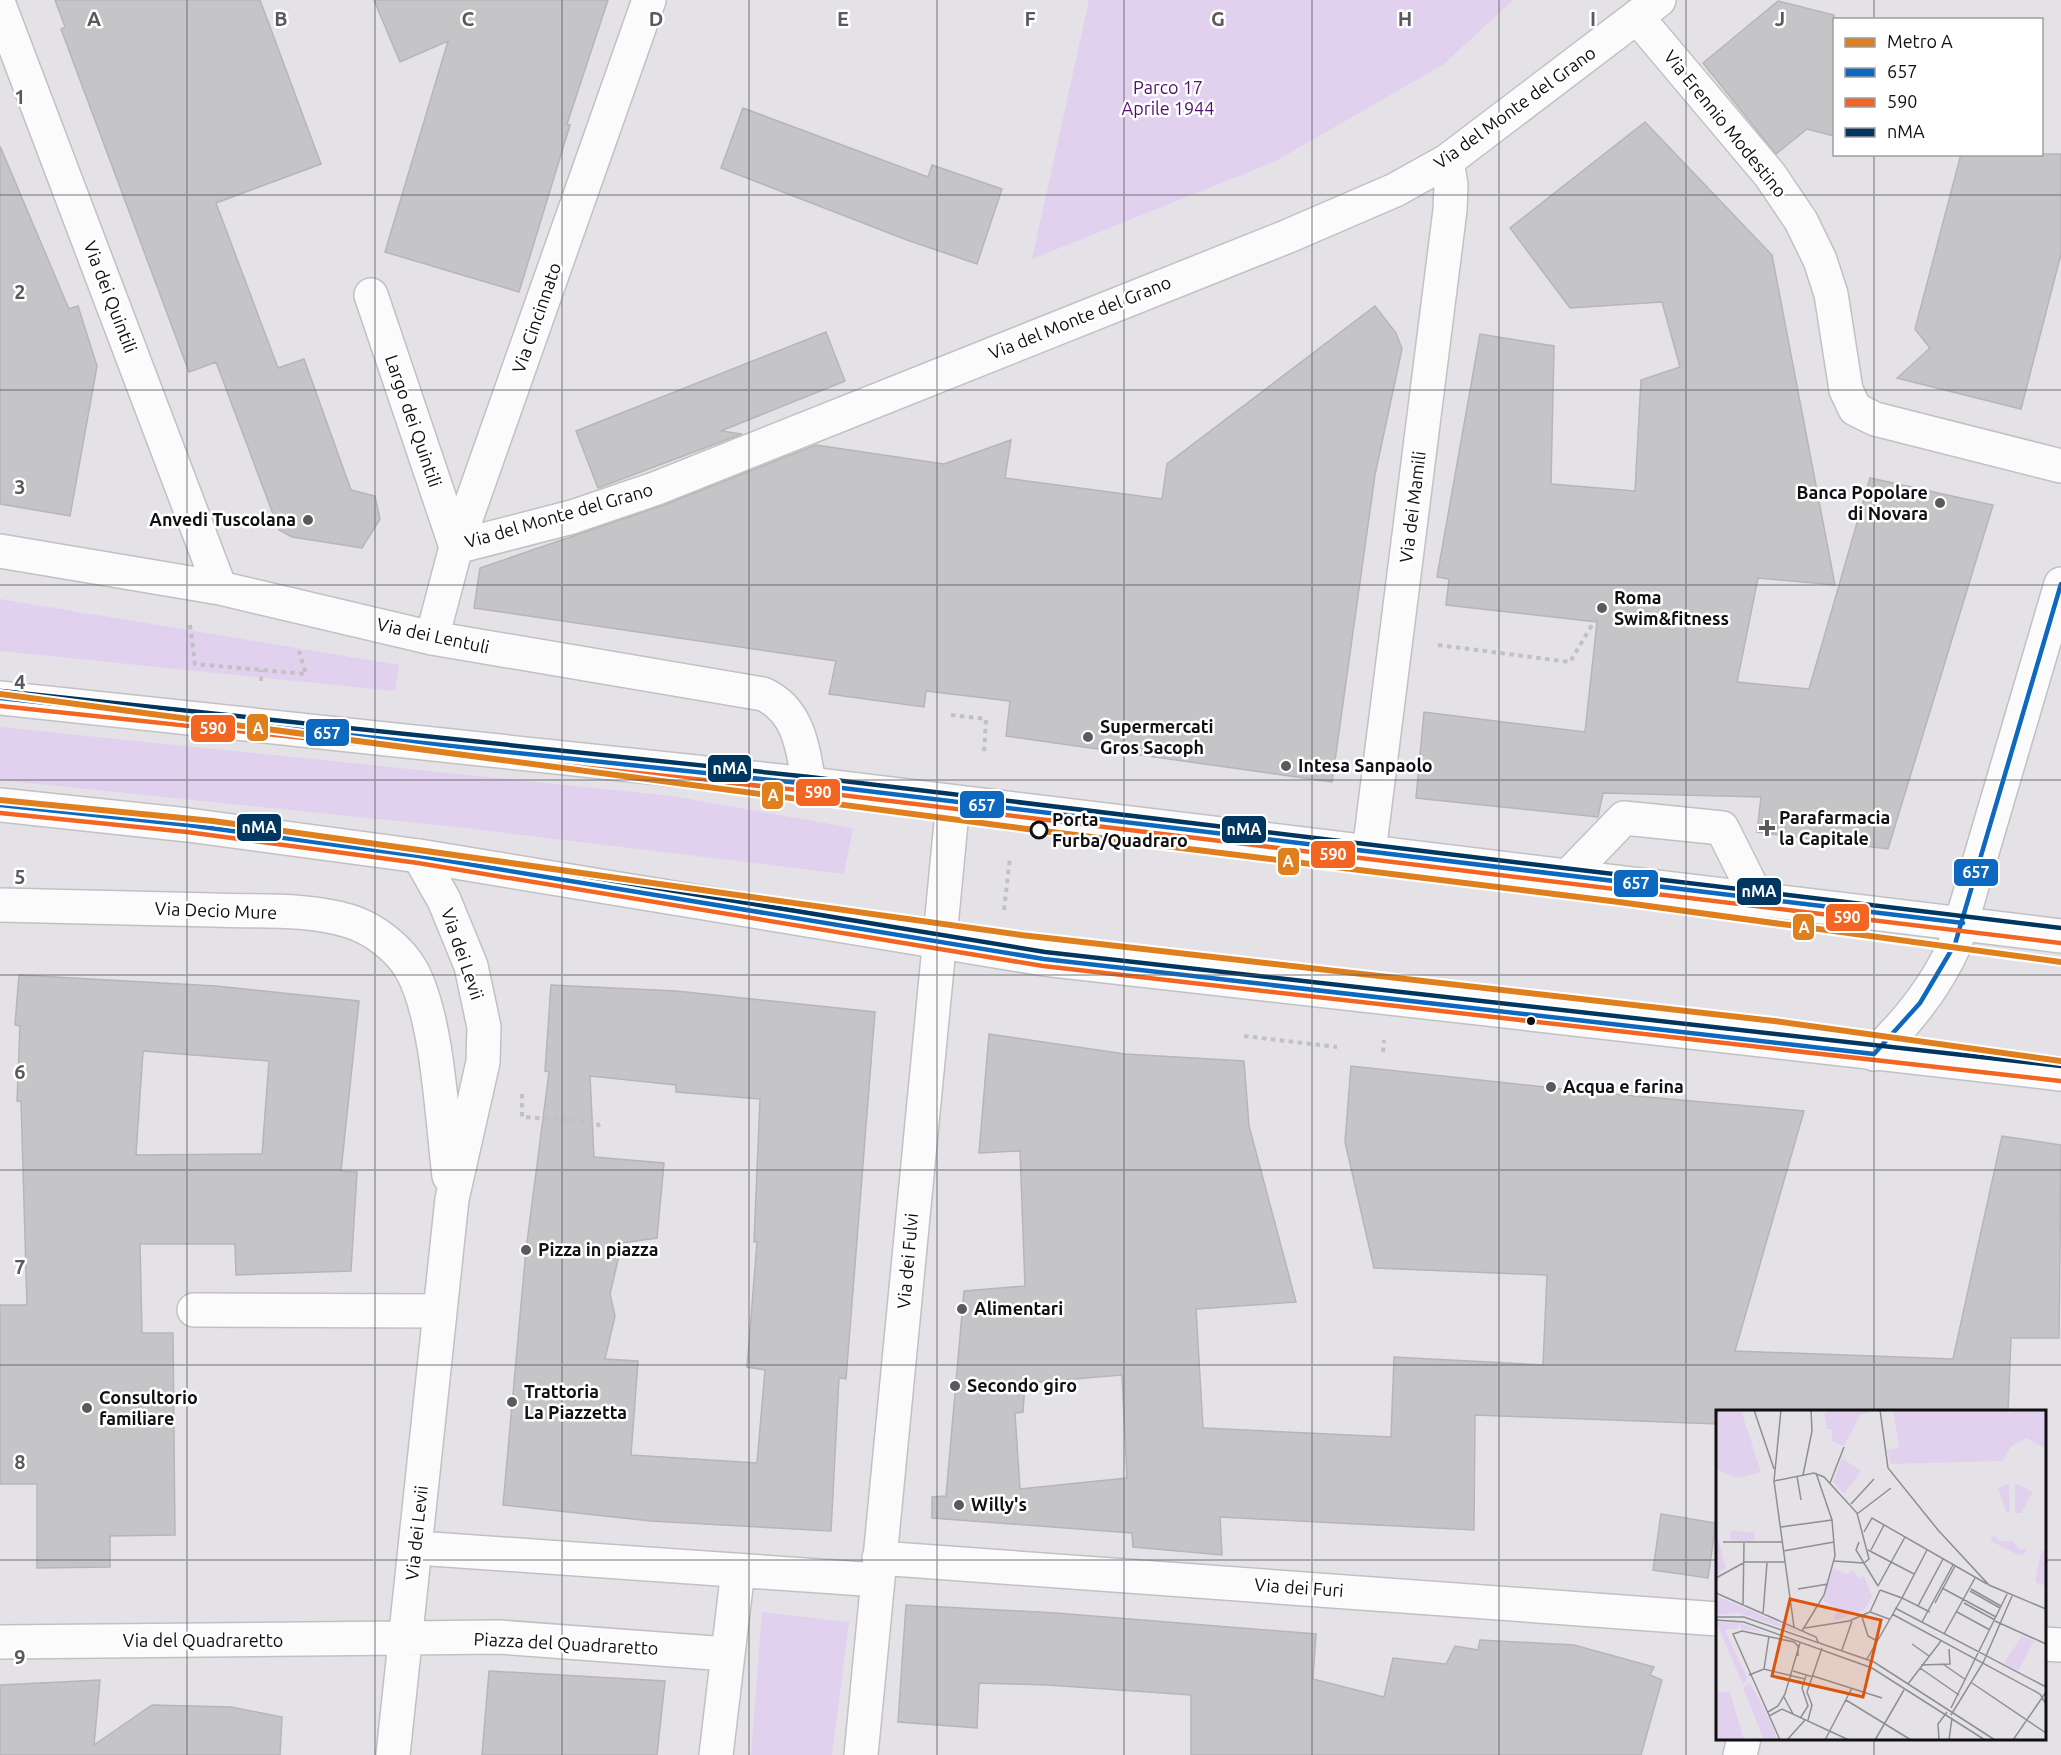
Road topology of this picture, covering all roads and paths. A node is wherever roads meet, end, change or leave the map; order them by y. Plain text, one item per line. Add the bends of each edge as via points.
1 (649, 0) edge
2 (0, 7) edge
3 (1648, 9) edge
4 (1447, 161) junction
5 (371, 295) dead end
6 (2061, 466) edge
7 (456, 547) junction
8 (0, 551) edge
9 (2061, 584) edge
10 (220, 588) junction
11 (1602, 608) dead end
12 (190, 622) dead end
13 (432, 638) junction
14 (1440, 645) dead end
15 (297, 647) dead end
16 (261, 670) junction
17 (261, 681) dead end
18 (0, 698) edge
19 (951, 715) dead end
20 (984, 754) dead end
21 (809, 784) junction
22 (953, 802) junction
23 (0, 805) edge
24 (1369, 852) junction
25 (419, 856) junction
26 (1010, 857) dead end
27 (1568, 876) junction
28 (1757, 898) junction
29 (0, 905) edge
30 (1003, 915) dead end
31 (1963, 923) junction
32 (2061, 936) edge
33 (939, 943) junction
34 (412, 972) joint
35 (1244, 1036) dead end
36 (1337, 1047) dead end
37 (1874, 1054) junction
38 (2061, 1074) edge
39 (522, 1084) dead end
40 (601, 1131) dead end
41 (452, 1198) junction
42 (194, 1310) dead end
43 (440, 1311) junction
44 (417, 1548) junction
45 (879, 1569) junction
46 (738, 1570) junction
47 (1716, 1619) edge
48 (405, 1639) junction
49 (0, 1642) edge
50 (2046, 1644) edge
51 (2061, 1645) edge
52 (727, 1654) junction
53 (1744, 1740) edge
54 (393, 1755) edge
55 (716, 1755) edge
56 (861, 1755) edge
57 (1740, 1755) edge

1 - 7 street, Via Cincinnato
2 - 10 street, Via dei Quintili
3 - 4 street, Via del Monte del Grano
3 - 6 street, Via Erennio Modestino via 1801,221 1826,279 1846,390 1855,409 1875,419
4 - 7 street, Via del Monte del Grano via 1395,190 1286,237 657,488 572,517
4 - 24 street, Via dei Mamili via 1450,210
5 - 7 street, Largo dei Quintili
7 - 13 street, Via Cincinnato
8 - 10 street, Via dei Lentuli
9 - 31 street
10 - 13 street, Via dei Lentuli
11 - 14 path via 1570,662
12 - 16 path via 195,664
13 - 21 street, Via dei Lentuli via 763,694 776,700 796,724
15 - 16 path via 306,674
16 - 17 path
18 - 21 street
19 - 20 path via 986,719
21 - 22 street
22 - 24 street
22 - 33 street, Via dei Fulvi
23 - 25 street
24 - 27 street
25 - 33 street
25 - 41 street, Via dei Levii via 444,900 471,966 484,1027 483,1062
26 - 30 path
27 - 28 street
27 - 28 street via 1624,818 1722,828
28 - 31 street
29 - 34 street, Via Decio Mure via 284,912 331,917 368,930 395,949
31 - 32 street
31 - 37 street via 1938,978 1903,1026
33 - 37 street via 1044,959
33 - 45 street, Via dei Fulvi
34 - 41 street, Via dei Levii via 424,1003 434,1056
35 - 36 path
37 - 38 street
39 - 40 path via 522,1117 597,1122
41 - 43 street, Via dei Levii
42 - 43 street
43 - 44 street, Via dei Levii
44 - 46 street
44 - 48 street, Via dei Levii
45 - 46 street
45 - 47 street, Via dei Furi
45 - 56 street
46 - 52 street
48 - 49 street, Via del Quadraretto
48 - 52 street, Piazza del Quadraretto via 508,1637
48 - 54 street, Via dei Levii
50 - 51 street
52 - 55 street
53 - 57 street

